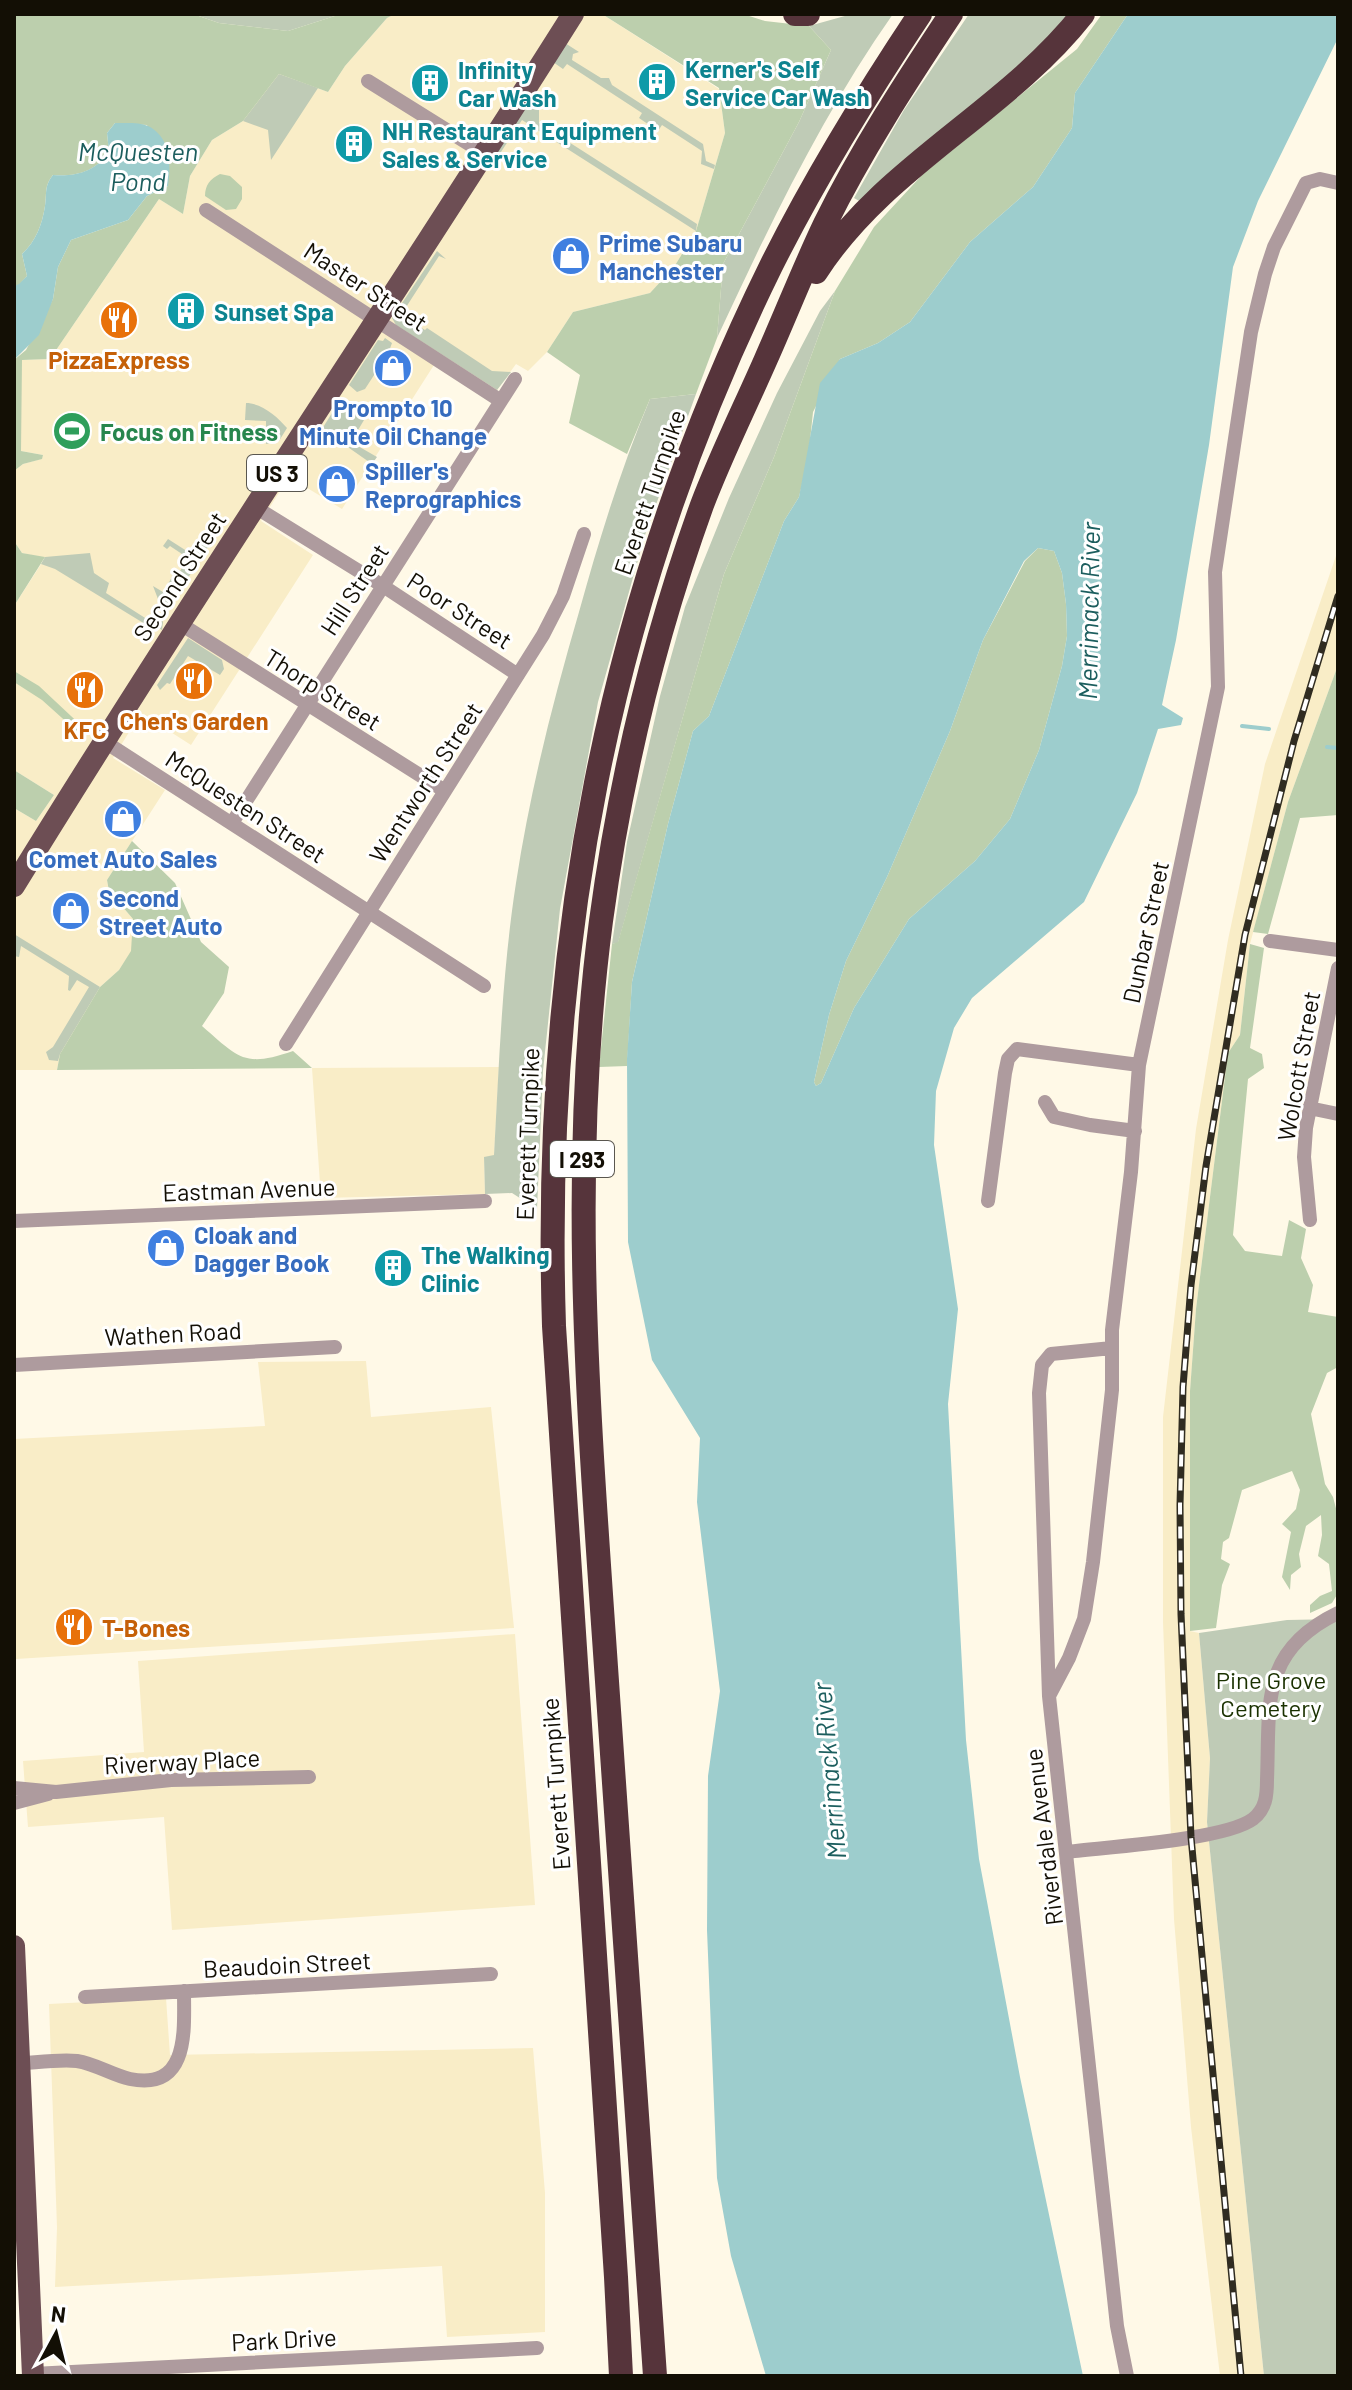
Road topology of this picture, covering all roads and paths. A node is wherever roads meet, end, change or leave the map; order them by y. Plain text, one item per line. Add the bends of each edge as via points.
1 (573, 14) edge
2 (795, 14) edge
3 (808, 14) edge
4 (920, 14) edge
5 (951, 14) edge
6 (1083, 14) edge
7 (368, 81) dead end
8 (485, 154) junction
9 (1338, 183) edge
10 (206, 210) dead end
11 (378, 319) junction
12 (515, 379) dead end
13 (501, 401) junction
14 (704, 500) junction
15 (255, 507) junction
16 (584, 534) dead end
17 (383, 586) junction
18 (179, 623) junction
19 (518, 675) junction
20 (306, 704) junction
21 (105, 742) junction
22 (445, 791) junction
23 (232, 823) junction
24 (14, 886) edge
25 (370, 912) junction
26 (1270, 941) dead end
27 (1338, 950) edge
28 (1338, 968) edge
29 (484, 986) dead end
30 (286, 1044) dead end
31 (1139, 1065) junction
32 (1045, 1102) dead end
33 (1309, 1108) junction
34 (1338, 1114) edge
35 (1135, 1131) junction
36 (485, 1201) dead end
37 (988, 1201) dead end
38 (1310, 1220) dead end
39 (14, 1221) edge
40 (335, 1347) dead end
41 (1112, 1348) junction
42 (14, 1365) edge
43 (1338, 1613) edge
44 (1049, 1696) junction
45 (309, 1777) dead end
46 (14, 1788) edge
47 (56, 1792) junction
48 (14, 1803) edge
49 (1066, 1852) junction
50 (14, 1946) edge
51 (491, 1974) dead end
52 (184, 1991) junction
53 (85, 1997) dead end
54 (18, 2064) edge
55 (21, 2246) edge
56 (537, 2348) dead end
57 (33, 2375) edge
58 (621, 2376) edge
59 (655, 2376) edge
60 (1127, 2376) edge

1 - 8 main road, Second Street / US 3
2 - 3 highway
4 - 58 highway, Everett Turnpike / I 293 via 856,111 773,263 682,475 611,709 567,951 551,1182 554,1326
5 - 14 highway, I 293 via 826,223
6 - 14 highway via 1031,71 929,153 838,241 807,287
7 - 8 street
8 - 11 main road, Second Street / US 3
9 - 31 street, Dunbar Street via 1306,183 1274,247 1251,332 1215,572 1218,687
10 - 11 street, Master Street
11 - 13 street, Master Street
11 - 15 main road, Second Street / US 3
12 - 13 street, Hill Street
13 - 17 street, Hill Street
14 - 59 highway, I 293 via 661,638 612,849 582,1136 594,1498
15 - 17 street, Poor Street
15 - 18 main road, Second Street / US 3
16 - 19 street, Wentworth Street via 557,610
17 - 19 street, Poor Street
17 - 20 street, Hill Street
18 - 20 street, Thorp Street
18 - 21 main road, Second Street / US 3
19 - 22 street, Wentworth Street
20 - 22 street, Thorp Street
20 - 23 street, Hill Street
21 - 23 street, McQuesten Street
21 - 24 main road, Second Street / US 3
22 - 25 street, Wentworth Street
23 - 25 street, McQuesten Street
25 - 29 street, McQuesten Street
25 - 30 street, Wentworth Street
26 - 27 street
28 - 33 street, Wolcott Street
31 - 35 street, Dunbar Street
31 - 37 street via 1017,1049 1005,1073
32 - 35 street via 1054,1117
33 - 34 street
33 - 38 street, Wolcott Street via 1304,1144
35 - 41 street, Dunbar Street
36 - 39 street, Eastman Avenue
40 - 42 street, Wathen Road
41 - 44 street, Dunbar Street via 1112,1390 1084,1619
41 - 44 street, Riverdale Avenue via 1051,1354 1042,1365 1041,1508
43 - 49 street via 1302,1636 1280,1661 1270,1701 1267,1791 1256,1817 1191,1837
44 - 49 street, Riverdale Avenue
45 - 47 street, Riverway Place via 171,1780
46 - 47 street, Riverway Place
47 - 48 street, Riverway Place
49 - 60 street, Riverdale Avenue via 1115,2311
50 - 54 main road
51 - 52 street, Beaudoin Street
52 - 53 street, Beaudoin Street
52 - 54 street via 182,2051 174,2067 160,2076 131,2079 78,2061
54 - 55 main road
55 - 57 main road
56 - 57 street, Park Drive

